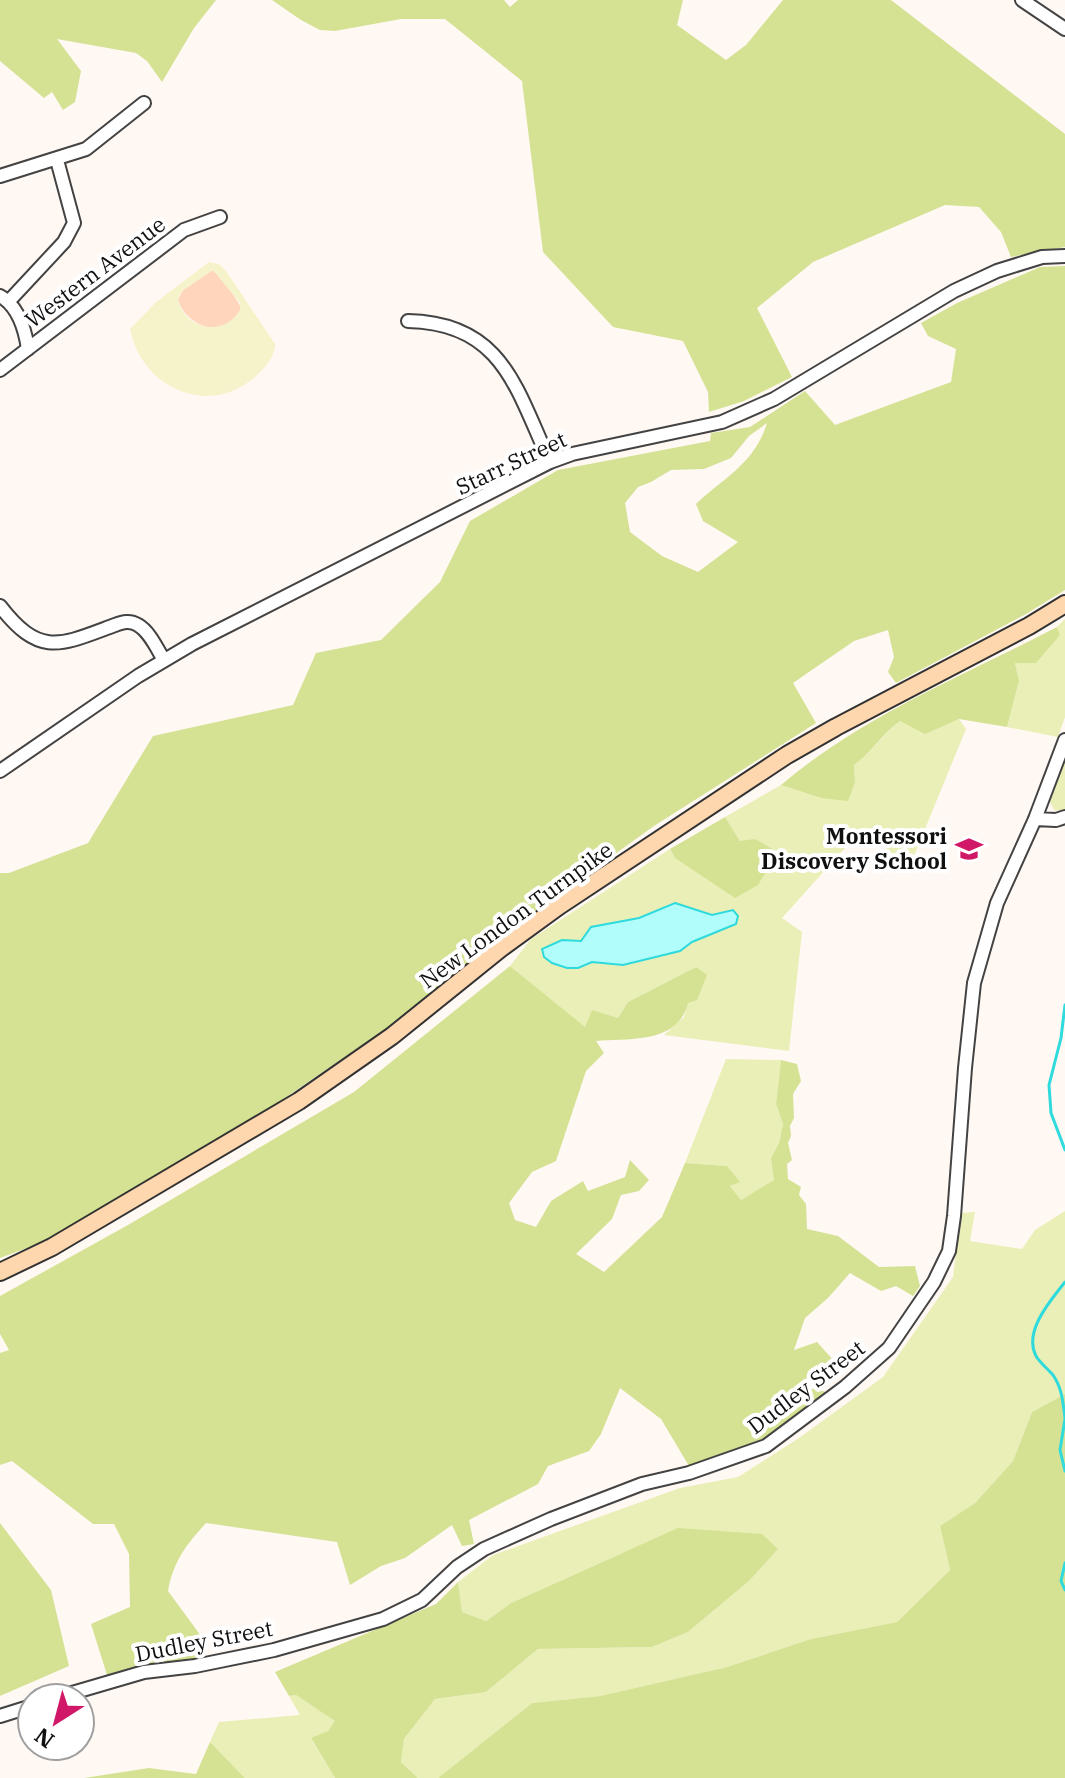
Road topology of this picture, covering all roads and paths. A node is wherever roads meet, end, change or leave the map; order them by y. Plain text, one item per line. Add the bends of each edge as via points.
1 (1022, 0) edge
2 (1065, 29) edge
3 (144, 103) dead end
4 (57, 160) junction
5 (0, 176) edge
6 (220, 217) dead end
7 (1065, 256) edge
8 (5, 299) edge
9 (408, 321) dead end
10 (28, 349) junction
11 (0, 370) edge
12 (550, 462) junction
13 (1065, 604) edge
14 (0, 606) edge
15 (164, 660) junction
16 (1065, 740) edge
17 (0, 771) edge
18 (1065, 817) edge
19 (1035, 819) junction
20 (0, 1272) edge
21 (96, 1686) edge

1 - 2 street
3 - 4 street via 86,149
4 - 5 street
4 - 8 street via 74,223 64,242
6 - 10 street, Western Avenue via 184,230
7 - 12 street, Starr Street via 997,271 954,291 774,399 722,422
8 - 10 street via 26,331
9 - 12 street via 450,326 490,350 507,372
10 - 11 street, Western Avenue
12 - 15 street, Starr Street
13 - 20 main road, New London Turnpike via 774,763 548,914 299,1101 52,1247
14 - 15 street via 26,633 53,644 131,622 147,633
15 - 17 street, Starr Street
16 - 19 street, Dudley Street
18 - 19 street
19 - 21 street, Dudley Street via 997,903 974,983 949,1251 913,1315 866,1370 766,1446 642,1484 484,1549 422,1600 383,1619 274,1650 144,1672

